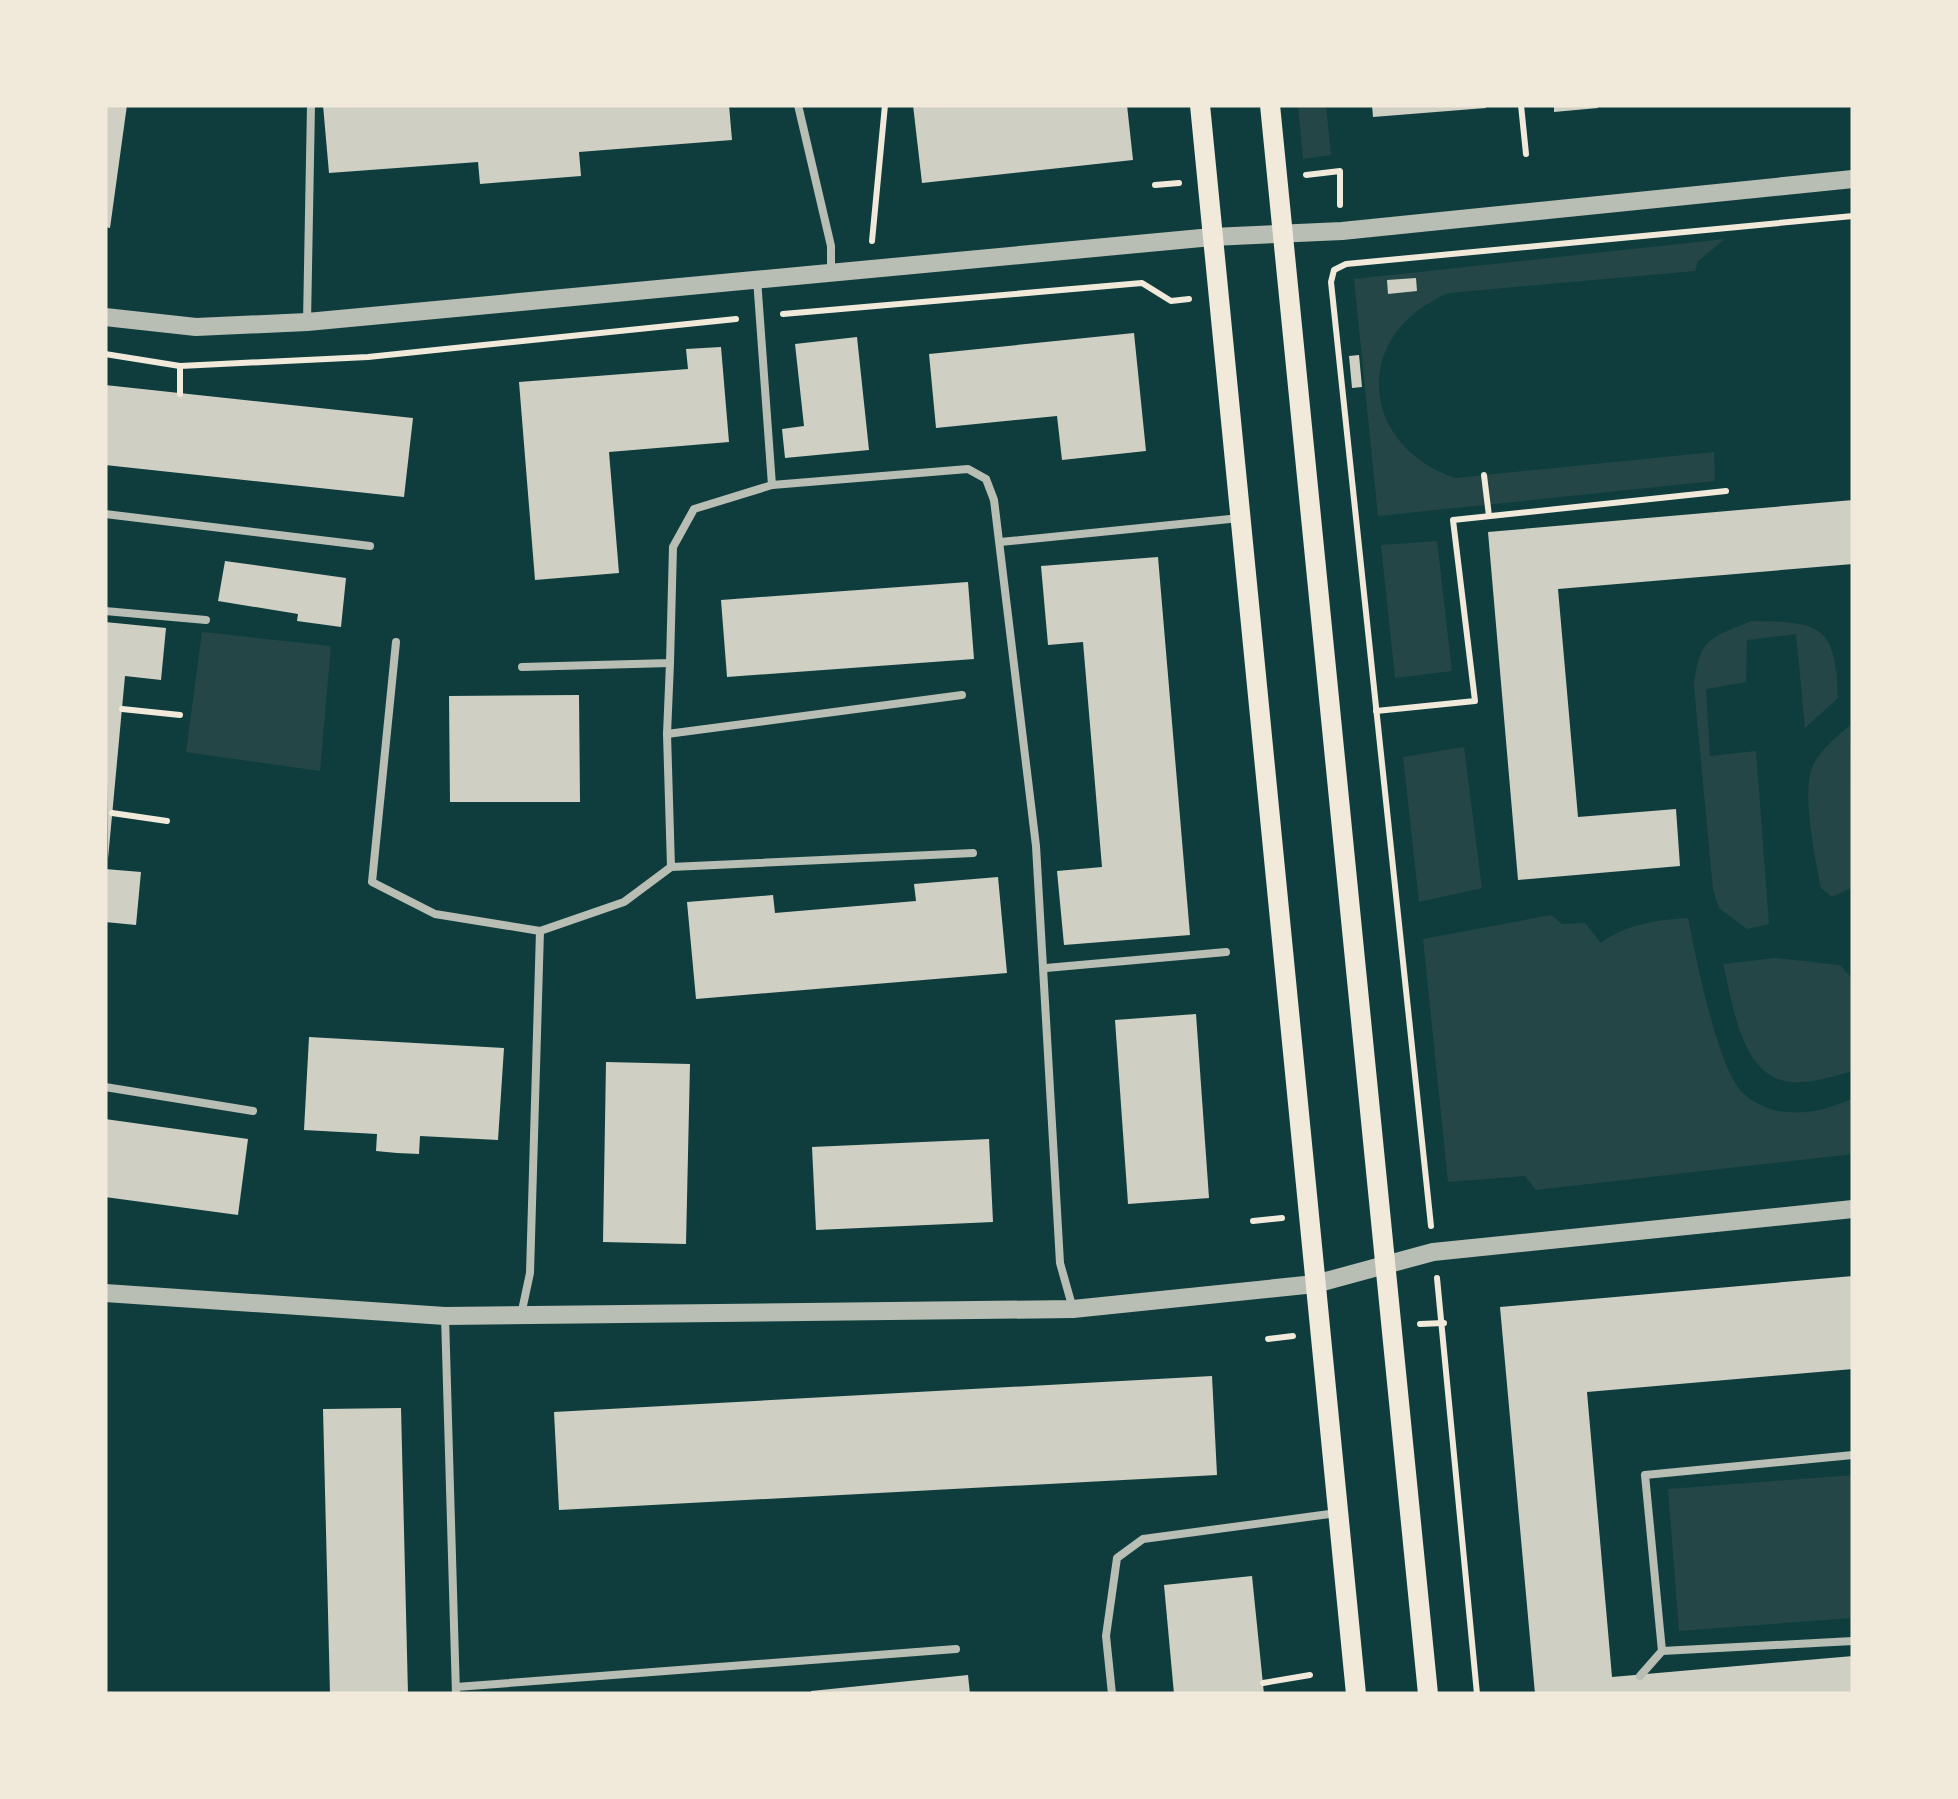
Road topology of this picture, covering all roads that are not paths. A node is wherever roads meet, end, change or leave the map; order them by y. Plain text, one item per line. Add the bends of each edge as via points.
1 (311, 105) edge
2 (798, 105) edge
3 (1200, 105) edge
4 (1270, 105) edge
5 (1853, 179) edge
6 (1283, 234) junction
7 (1212, 237) junction
8 (831, 272) junction
9 (757, 279) junction
10 (105, 316) edge
11 (307, 322) junction
12 (772, 485) junction
13 (105, 514) edge
14 (1240, 518) junction
15 (1000, 542) junction
16 (370, 546) dead end
17 (105, 611) edge
18 (206, 620) dead end
19 (396, 642) dead end
20 (670, 663) junction
21 (522, 667) dead end
22 (962, 694) dead end
23 (667, 734) junction
24 (973, 853) dead end
25 (672, 868) junction
26 (540, 931) junction
27 (1226, 952) dead end
28 (1046, 968) junction
29 (105, 1086) edge
30 (254, 1111) dead end
31 (1853, 1209) edge
32 (1385, 1266) junction
33 (1315, 1284) junction
34 (105, 1292) edge
35 (1073, 1309) junction
36 (521, 1315) junction
37 (445, 1316) junction
38 (1853, 1455) edge
39 (1338, 1513) junction
40 (1853, 1641) edge
41 (956, 1649) dead end
42 (1662, 1651) junction
43 (1640, 1676) dead end
44 (456, 1690) edge
45 (1112, 1694) edge
46 (1356, 1694) edge
47 (1428, 1694) edge

1 - 11 lane
2 - 8 lane via 831,246
3 - 7 main road
4 - 6 main road
5 - 6 street
6 - 7 street
6 - 32 main road
7 - 8 street
7 - 14 main road
8 - 9 street
9 - 11 street
9 - 12 lane
10 - 11 street via 196,327
12 - 15 lane via 968,469 986,479
12 - 20 lane via 694,510 687,522 673,547
13 - 16 lane
14 - 15 lane
14 - 33 main road
15 - 28 lane
17 - 18 lane
19 - 26 lane via 372,882 435,914
20 - 21 lane
20 - 23 lane
22 - 23 lane
23 - 25 lane
24 - 25 lane
25 - 26 lane via 624,902
26 - 36 lane via 530,1273
27 - 28 lane
28 - 35 lane via 1060,1264
29 - 30 lane
31 - 32 street via 1433,1252
32 - 33 street
32 - 47 main road
33 - 35 street
33 - 39 main road
34 - 37 street
35 - 36 street
36 - 37 street
37 - 44 lane
38 - 42 lane via 1645,1475
39 - 45 lane via 1143,1539 1116,1558 1106,1636
39 - 46 main road
40 - 42 lane
41 - 44 lane
42 - 43 lane

